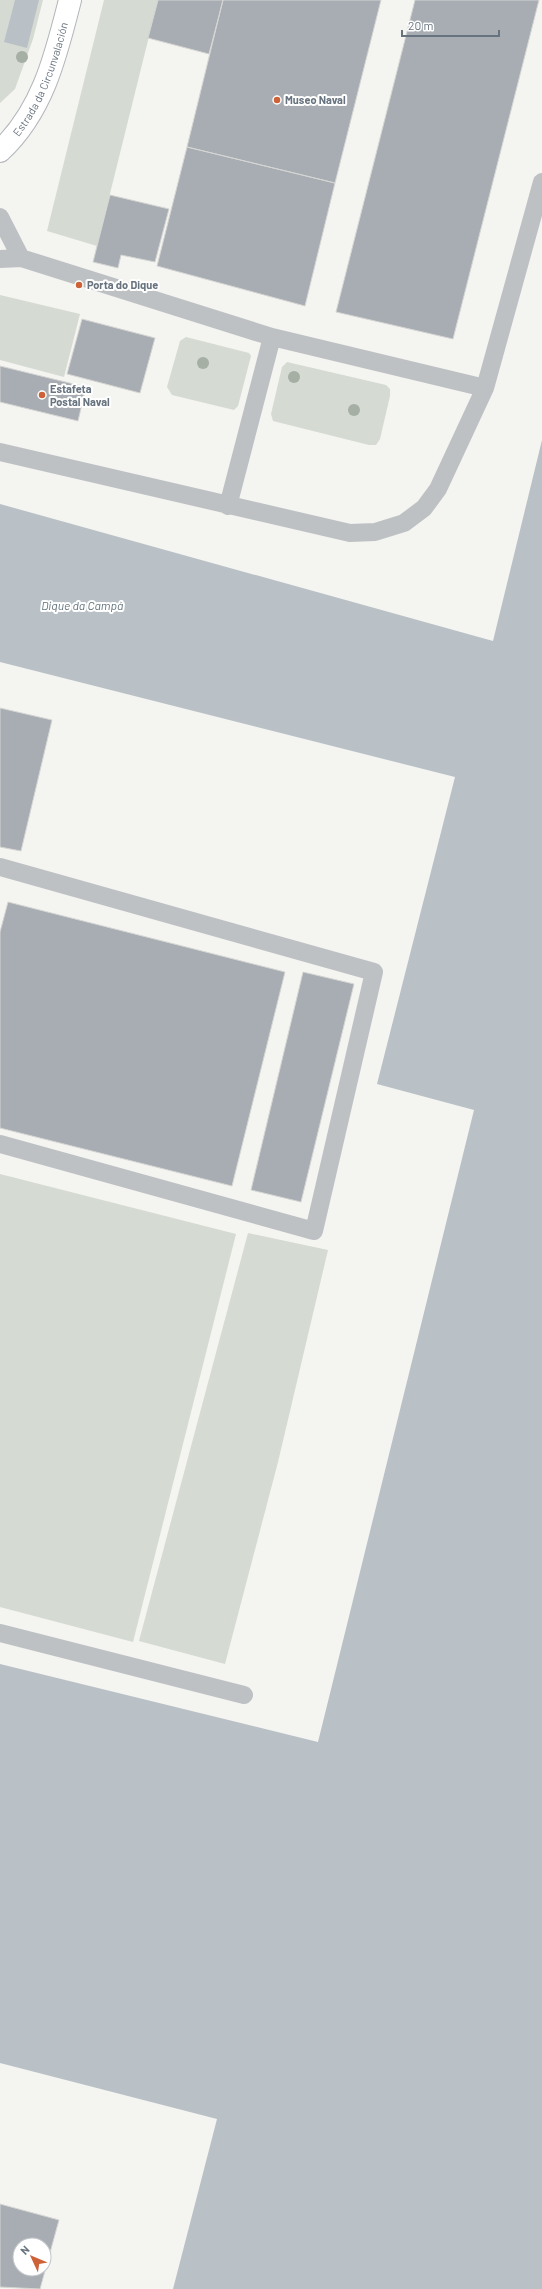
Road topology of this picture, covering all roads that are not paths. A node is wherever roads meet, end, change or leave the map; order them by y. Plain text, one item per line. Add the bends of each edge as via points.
1 (70, 0) edge
2 (0, 151) edge
3 (542, 182) edge
4 (0, 217) edge
5 (21, 258) junction
6 (0, 259) edge
7 (272, 337) junction
8 (485, 388) junction
9 (0, 452) edge
10 (228, 506) junction
11 (0, 867) edge
12 (0, 1144) edge
13 (0, 1634) edge
14 (244, 1695) dead end

1 - 2 main road, Estrada da Circunvalación via 58,48 42,95 24,123
3 - 8 lane
4 - 5 lane
5 - 6 lane
5 - 7 lane
7 - 8 lane
7 - 10 lane
8 - 10 lane via 438,489 424,508 404,523 375,532 350,533
9 - 10 lane
11 - 12 lane via 374,972 314,1231
13 - 14 lane

